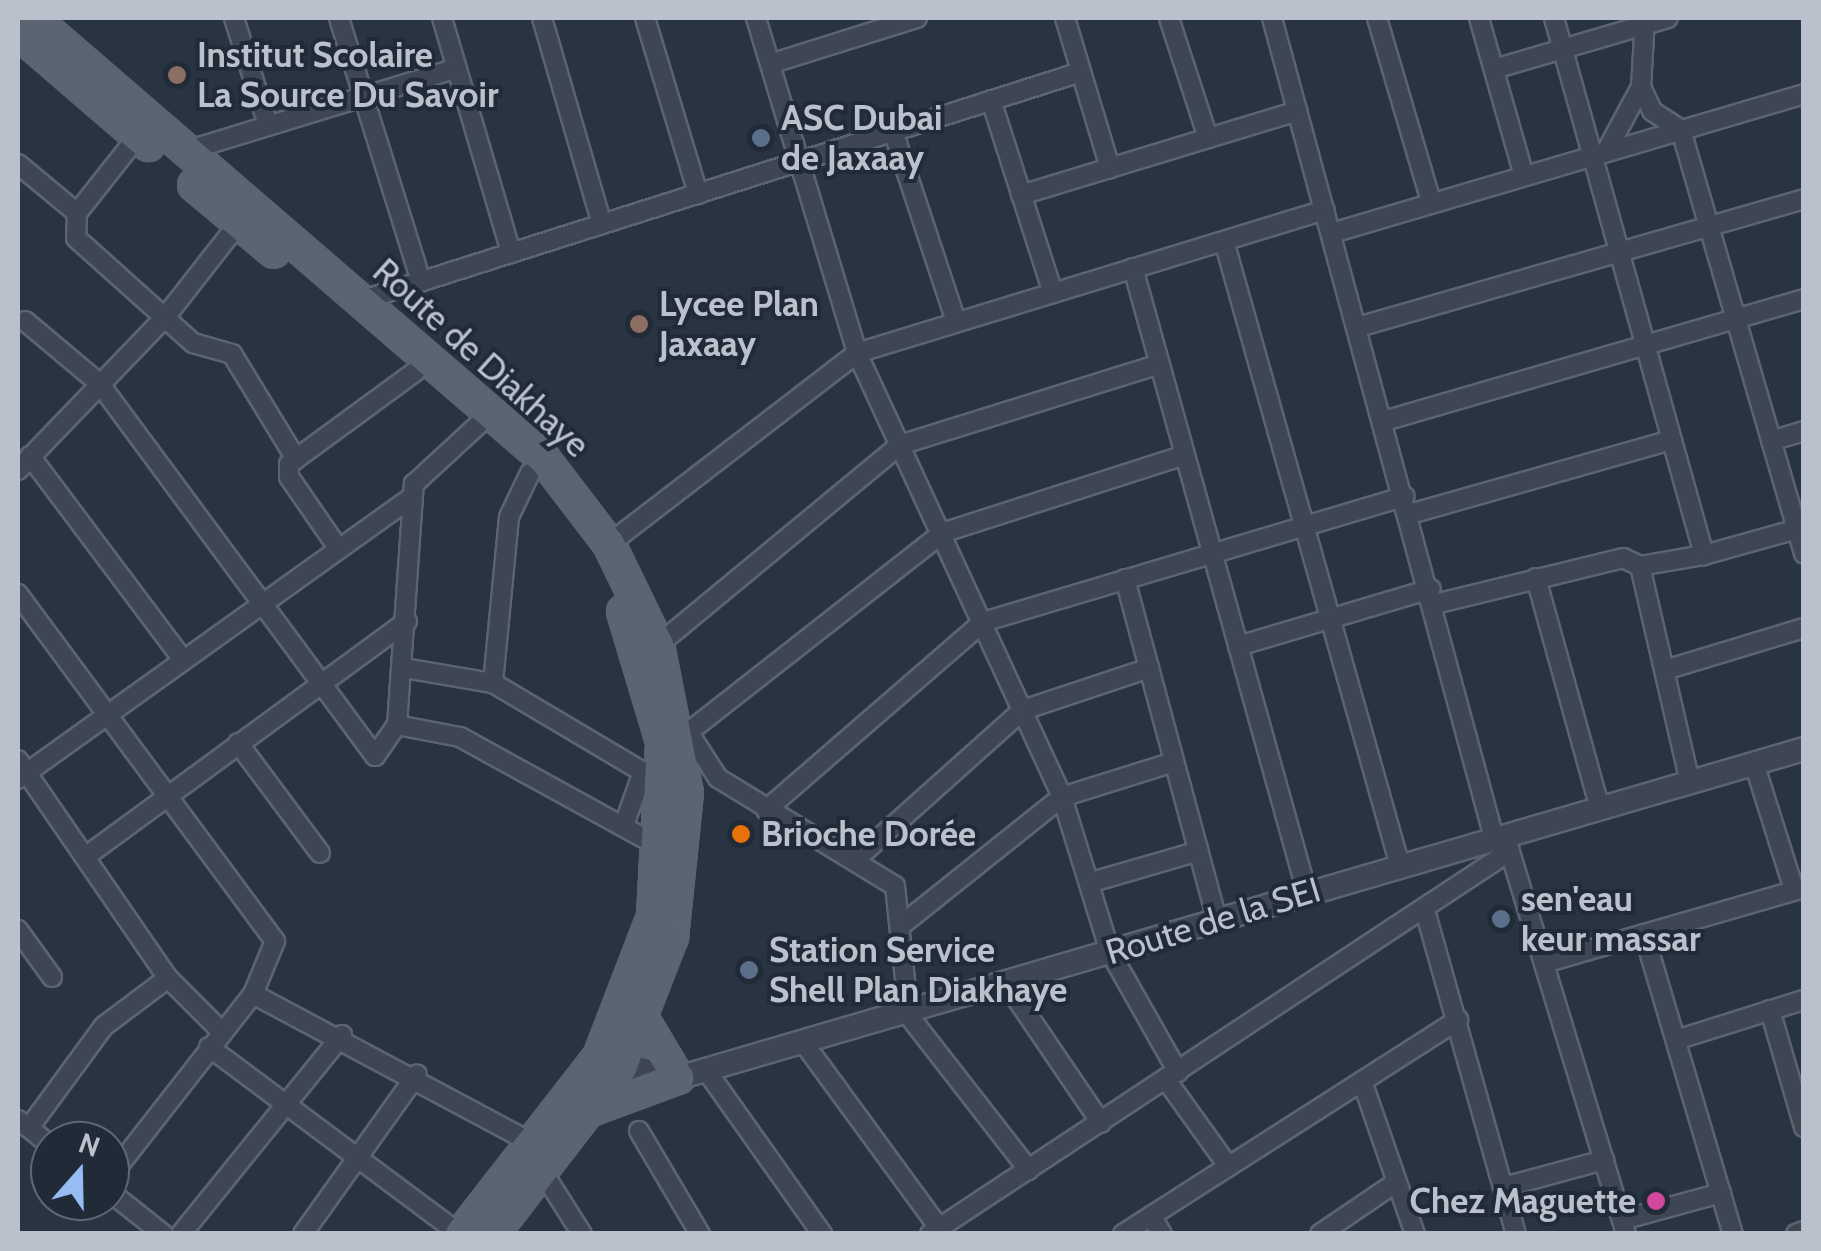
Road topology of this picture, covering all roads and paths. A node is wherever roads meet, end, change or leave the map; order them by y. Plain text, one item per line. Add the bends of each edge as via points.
1 (33, 18) edge
2 (234, 18) edge
3 (339, 18) edge
4 (442, 18) edge
5 (542, 18) edge
6 (645, 18) edge
7 (756, 18) edge
8 (917, 18) edge
9 (1065, 18) edge
10 (1169, 18) edge
11 (1272, 18) edge
12 (1377, 18) edge
13 (1479, 18) edge
14 (1554, 18) edge
15 (1668, 18) edge
16 (1645, 21) edge
17 (860, 26) edge
18 (18, 33) edge
19 (1565, 48) junction
20 (770, 64) junction
21 (457, 68) junction
22 (1494, 69) junction
23 (1081, 72) junction
24 (1642, 87) junction
25 (363, 94) junction
26 (1804, 94) edge
27 (991, 100) junction
28 (1298, 111) junction
29 (266, 122) junction
30 (1681, 130) junction
31 (893, 132) junction
32 (138, 136) junction
33 (1208, 138) junction
34 (186, 151) junction
35 (1599, 154) junction
36 (800, 162) junction
37 (18, 164) edge
38 (1110, 168) junction
39 (1524, 176) junction
40 (698, 194) junction
41 (1021, 195) junction
42 (1804, 199) edge
43 (1431, 202) junction
44 (1325, 210) junction
45 (78, 212) junction
46 (239, 223) junction
47 (602, 224) junction
48 (1709, 226) junction
49 (1332, 233) junction
50 (1224, 241) junction
51 (1619, 252) junction
52 (512, 253) junction
53 (1133, 268) junction
54 (421, 282) junction
55 (1053, 293) junction
56 (1804, 299) edge
57 (363, 300) junction
58 (166, 316) junction
59 (1736, 319) junction
60 (26, 321) dead end
61 (956, 322) junction
62 (1358, 327) junction
63 (1646, 345) junction
64 (857, 352) junction
65 (1160, 364) junction
66 (416, 371) junction
67 (99, 382) junction
68 (1384, 422) junction
69 (478, 425) junction
70 (1804, 431) edge
71 (1672, 440) junction
72 (1772, 441) junction
73 (900, 444) junction
74 (1185, 455) junction
75 (296, 459) junction
76 (24, 463) edge
77 (530, 474) junction
78 (409, 499) junction
79 (1407, 505) junction
80 (1304, 526) junction
81 (1800, 528) edge
82 (942, 533) junction
83 (610, 544) junction
84 (338, 548) junction
85 (1212, 553) junction
86 (1804, 553) edge
87 (1704, 555) junction
88 (1640, 566) junction
89 (1536, 578) junction
90 (1125, 579) junction
91 (18, 594) edge
92 (1433, 596) junction
93 (257, 605) junction
94 (1330, 619) junction
95 (407, 621) junction
96 (984, 622) junction
97 (1804, 628) edge
98 (658, 644) junction
99 (1238, 646) junction
100 (183, 660) junction
101 (404, 668) junction
102 (1149, 668) junction
103 (1665, 670) junction
104 (493, 683) junction
105 (317, 684) junction
106 (1023, 710) junction
107 (105, 719) junction
108 (397, 726) junction
109 (686, 737) junction
110 (238, 743) junction
111 (1804, 749) edge
112 (1174, 762) junction
113 (1754, 763) junction
114 (20, 771) edge
115 (654, 773) junction
116 (1690, 782) junction
117 (1062, 796) junction
118 (165, 798) junction
119 (1600, 808) junction
120 (766, 810) junction
121 (624, 825) junction
122 (1503, 841) junction
123 (662, 848) junction
124 (1198, 851) junction
125 (320, 854) dead end
126 (86, 857) junction
127 (855, 860) junction
128 (1400, 866) junction
129 (1092, 882) junction
130 (1799, 889) edge
131 (1307, 893) junction
132 (1426, 914) junction
133 (1217, 920) junction
134 (904, 922) junction
135 (18, 930) edge
136 (1644, 934) junction
137 (1110, 952) junction
138 (1544, 963) junction
139 (52, 978) dead end
140 (168, 978) junction
141 (1006, 983) junction
142 (252, 994) junction
143 (1804, 1000) edge
144 (1770, 1010) junction
145 (909, 1016) junction
146 (1458, 1020) junction
147 (644, 1021) junction
148 (222, 1031) junction
149 (342, 1035) junction
150 (1676, 1040) junction
151 (803, 1042) junction
152 (209, 1047) junction
153 (610, 1062) junction
154 (417, 1074) junction
155 (692, 1074) junction
156 (1172, 1076) junction
157 (1362, 1081) junction
158 (284, 1101) junction
159 (594, 1109) junction
160 (1802, 1116) edge
161 (1101, 1123) junction
162 (23, 1124) edge
163 (639, 1131) dead end
164 (130, 1150) edge
165 (540, 1159) junction
166 (1604, 1160) junction
167 (360, 1161) junction
168 (1228, 1166) junction
169 (1029, 1170) junction
170 (1392, 1185) junction
171 (1504, 1187) junction
172 (1721, 1194) junction
173 (130, 1208) edge
174 (1150, 1216) junction
175 (1624, 1226) edge
176 (934, 1231) edge
177 (1804, 1231) edge
178 (163, 1234) edge
179 (182, 1234) edge
180 (304, 1234) edge
181 (460, 1234) edge
182 (494, 1234) edge
183 (582, 1234) edge
184 (700, 1234) edge
185 (822, 1234) edge
186 (1123, 1234) edge
187 (1162, 1234) edge
188 (1320, 1234) edge
189 (1416, 1234) edge
190 (1516, 1234) edge
191 (1733, 1234) edge
192 (1796, 1234) edge

1 - 34 main road, Route de Diakhaye
2 - 29 street
3 - 25 street
4 - 21 street
5 - 47 street
6 - 40 street
7 - 20 street
8 - 17 street
9 - 23 street
10 - 33 street
11 - 28 street
12 - 43 street
13 - 22 street
14 - 19 street
15 - 16 street
16 - 19 street
16 - 24 street
17 - 20 street
18 - 32 main road, Route de Diakhaye
19 - 22 street
19 - 35 street
20 - 36 street
21 - 25 street
21 - 52 street
22 - 39 street
23 - 27 street
23 - 38 street
24 - 30 street via 1652,112
24 - 35 street
25 - 29 street
25 - 54 street
26 - 30 street
27 - 31 street
27 - 41 street
28 - 33 street
28 - 44 street
29 - 34 street
30 - 35 street
30 - 48 street
31 - 36 street
31 - 61 street
32 - 45 street
32 - 46 main road, Route de Diakhaye
33 - 38 street
34 - 57 main road, Route de Diakhaye
35 - 39 street
35 - 51 street
36 - 40 street
36 - 64 street
37 - 45 street
38 - 41 street
39 - 43 street
40 - 47 street
41 - 55 street
42 - 48 street
43 - 49 street
44 - 49 street
44 - 50 street
45 - 58 street via 76,238
46 - 58 street
46 - 66 main road, Route de Diakhaye
47 - 52 street
48 - 51 street
48 - 59 street
49 - 62 street
50 - 53 street
50 - 80 street
51 - 62 street
51 - 63 street
52 - 54 street
53 - 55 street
53 - 65 street
54 - 57 street
55 - 61 street
56 - 59 street
57 - 83 main road, Route de Diakhaye via 544,459
58 - 67 street
58 - 75 street via 193,343 232,354
59 - 63 street
59 - 72 street
60 - 67 street
61 - 64 street
62 - 68 street
63 - 68 street
63 - 71 street
64 - 73 street
64 - 83 street
65 - 73 street
65 - 74 street
66 - 69 main road, Route de Diakhaye
66 - 75 street
67 - 76 street
67 - 93 street
68 - 79 street
69 - 77 main road, Route de Diakhaye
69 - 78 street via 421,471
70 - 72 street
71 - 79 street
71 - 87 street
72 - 81 street
73 - 82 street
73 - 98 street
74 - 82 street
74 - 85 street
75 - 84 street via 289,478
76 - 100 street
77 - 104 street via 508,517
77 - 115 main road, Route de Diakhaye via 621,606 657,714
78 - 84 street
78 - 95 street
79 - 80 street
79 - 92 street
80 - 85 street
80 - 94 street
81 - 86 street
81 - 87 street
82 - 96 street
82 - 109 street
83 - 98 main road, Route de Diakhaye
84 - 93 street
85 - 90 street
85 - 99 street
87 - 88 street
88 - 89 street via 1623,558
88 - 103 street
89 - 92 street
89 - 119 street
90 - 96 street
90 - 102 street
91 - 107 street
92 - 94 street
92 - 122 street
93 - 100 street
93 - 105 street
94 - 99 street
94 - 128 street
95 - 101 street
95 - 105 street
96 - 106 street
96 - 120 street
97 - 103 street
98 - 109 main road, Route de Diakhaye
99 - 131 street
100 - 107 street
101 - 104 street
101 - 108 street
102 - 106 street
102 - 112 street
103 - 116 street
104 - 115 street
105 - 108 street via 371,755
105 - 110 street
106 - 117 street
106 - 127 street
107 - 114 street
107 - 118 street
108 - 121 street via 460,737
109 - 120 street via 710,772
109 - 147 main road, Route de Diakhaye via 682,888
110 - 118 street
110 - 125 street
111 - 113 street, Route de la SEI
112 - 117 street
112 - 124 street
113 - 116 street, Route de la SEI
113 - 130 street
114 - 126 street
115 - 121 street
115 - 123 main road, Route de Diakhaye
116 - 119 street, Route de la SEI
117 - 129 street
117 - 134 street
118 - 126 street
118 - 142 street via 275,940
119 - 122 street, Route de la SEI
120 - 127 street
121 - 123 street
122 - 128 street, Route de la SEI
122 - 132 street
122 - 138 street
123 - 153 main road, Route de Diakhaye via 647,940
124 - 129 street
124 - 133 street
126 - 140 street
127 - 134 street via 895,886
128 - 131 street, Route de la SEI
129 - 137 street
130 - 136 street
131 - 133 street, Route de la SEI
132 - 146 street
132 - 156 street
133 - 137 street, Route de la SEI
134 - 145 street
135 - 139 street
136 - 138 street
136 - 150 street
137 - 141 street, Route de la SEI
137 - 156 street
138 - 166 street
140 - 148 street
140 - 162 street via 104,1026
141 - 145 street, Route de la SEI
141 - 161 street
142 - 148 street
142 - 149 street
143 - 144 street
144 - 150 street
144 - 160 street
145 - 151 street, Route de la SEI
145 - 169 street
146 - 157 street
146 - 171 street
147 - 153 main road, Route de Diakhaye
147 - 155 main road
148 - 152 street
149 - 154 street
149 - 158 street
150 - 172 street
151 - 155 street, Route de la SEI
151 - 176 street
152 - 158 street
152 - 164 street
153 - 155 street, Route de la SEI
153 - 159 main road, Route de Diakhaye
153 - 165 main road, Route de Diakhaye
154 - 165 street
154 - 167 street
155 - 159 main road
155 - 185 street
156 - 161 street
156 - 168 street
157 - 168 street
157 - 170 street
158 - 167 street
158 - 179 street
159 - 165 main road, Route de Diakhaye
161 - 169 street
163 - 184 street
165 - 181 main road, Route de Diakhaye
165 - 182 main road, Route de Diakhaye
165 - 183 street
166 - 171 street
166 - 175 street
167 - 180 street
167 - 181 street
168 - 174 street
169 - 176 street
170 - 188 street
170 - 189 street
171 - 190 street
172 - 175 street
172 - 191 street
173 - 178 street
174 - 186 street
174 - 187 street
177 - 192 street

